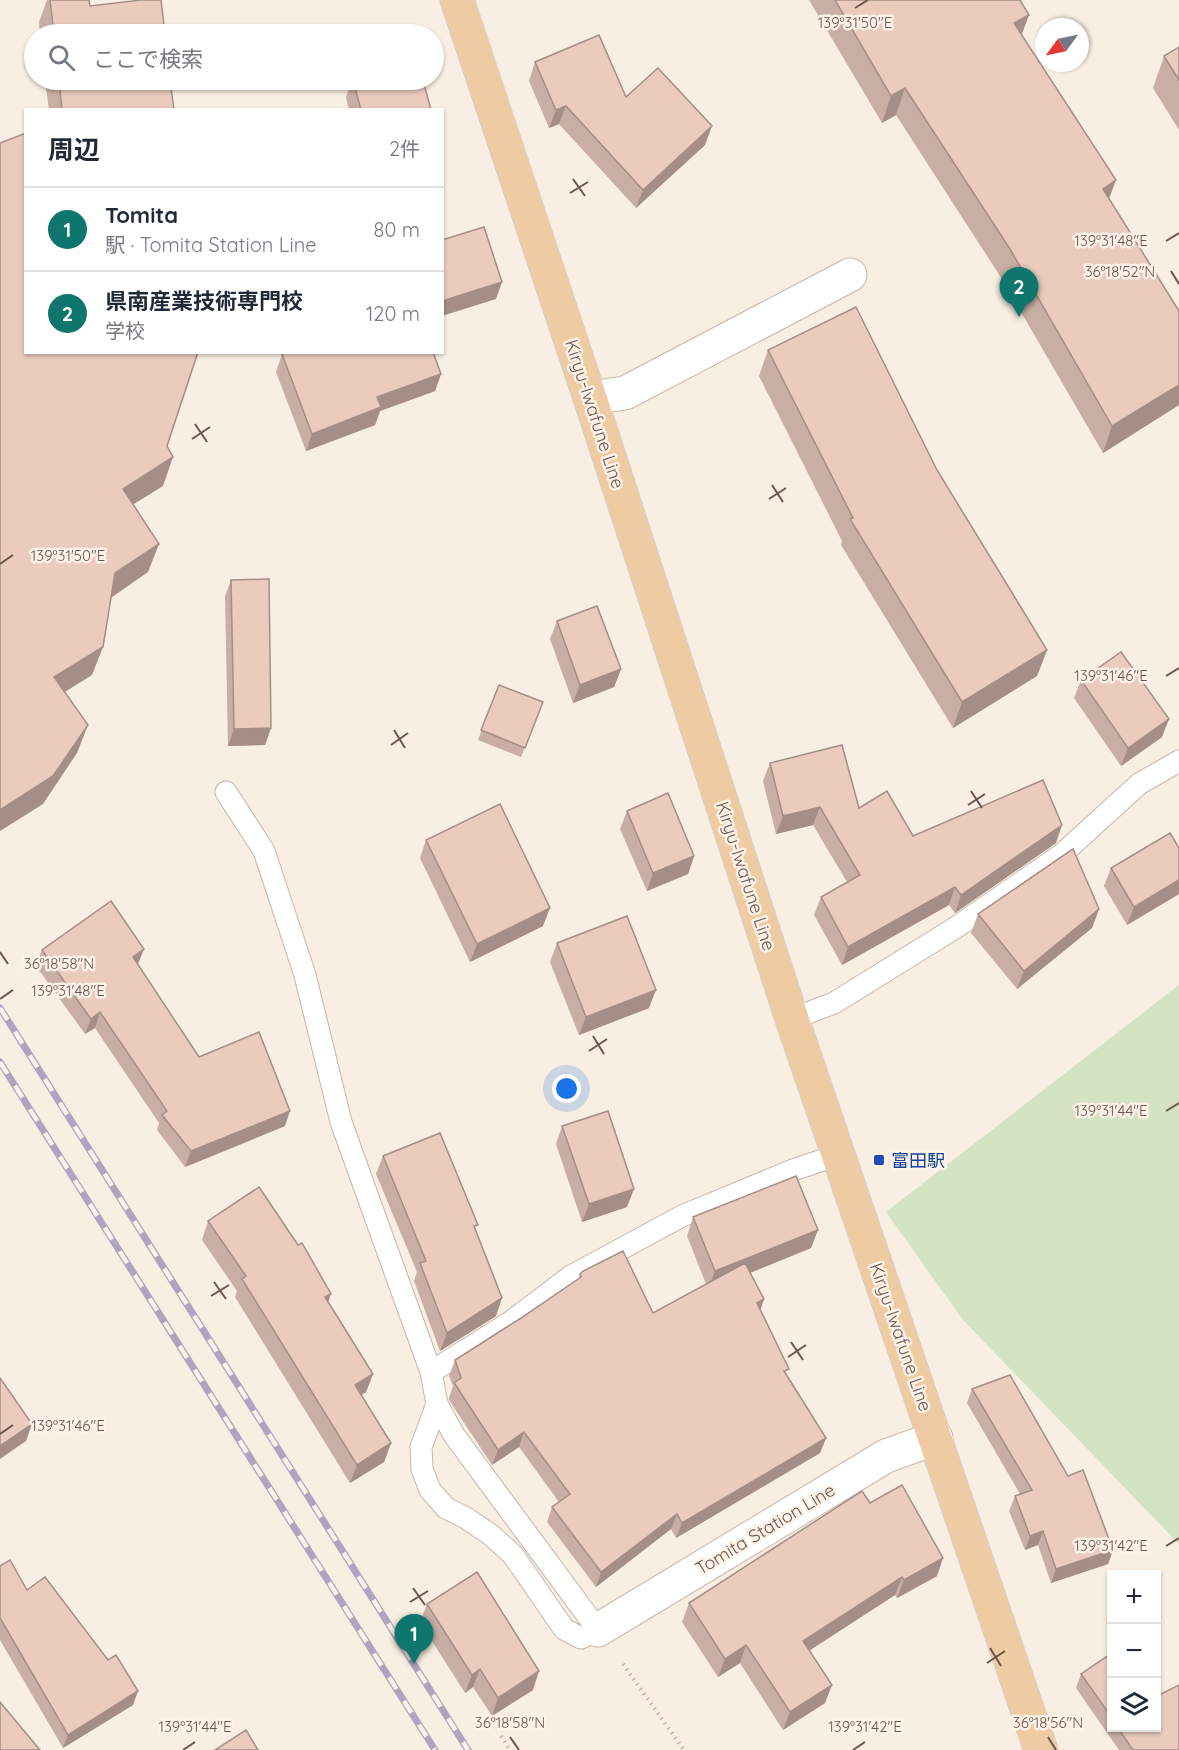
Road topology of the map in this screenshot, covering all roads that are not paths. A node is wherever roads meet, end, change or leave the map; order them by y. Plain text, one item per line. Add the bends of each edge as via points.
1 (458, 0) edge
2 (850, 275) dead end
3 (590, 398) junction
4 (1179, 761) edge
5 (226, 792) dead end
6 (792, 1019) junction
7 (838, 1155) junction
8 (431, 1372) junction
9 (437, 1404) junction
10 (936, 1438) junction
11 (598, 1630) junction
12 (1041, 1750) edge

1 - 3 main road, Kiryu-Iwafune Line
2 - 3 main road via 625,393
3 - 6 main road, Kiryu-Iwafune Line
4 - 6 lane via 1140,784 1061,855 955,928 834,1003
5 - 8 lane via 264,851 305,975 341,1122
6 - 7 main road, Kiryu-Iwafune Line
7 - 8 lane via 682,1216 571,1276 509,1323
7 - 10 main road, Kiryu-Iwafune Line
8 - 9 lane
9 - 11 lane via 454,1435
9 - 11 lane via 421,1447 422,1468 430,1490 446,1509 491,1535 513,1555 564,1629 581,1638
10 - 11 main road, Tomita Station Line via 886,1455
10 - 12 main road, Kiryu-Iwafune Line

